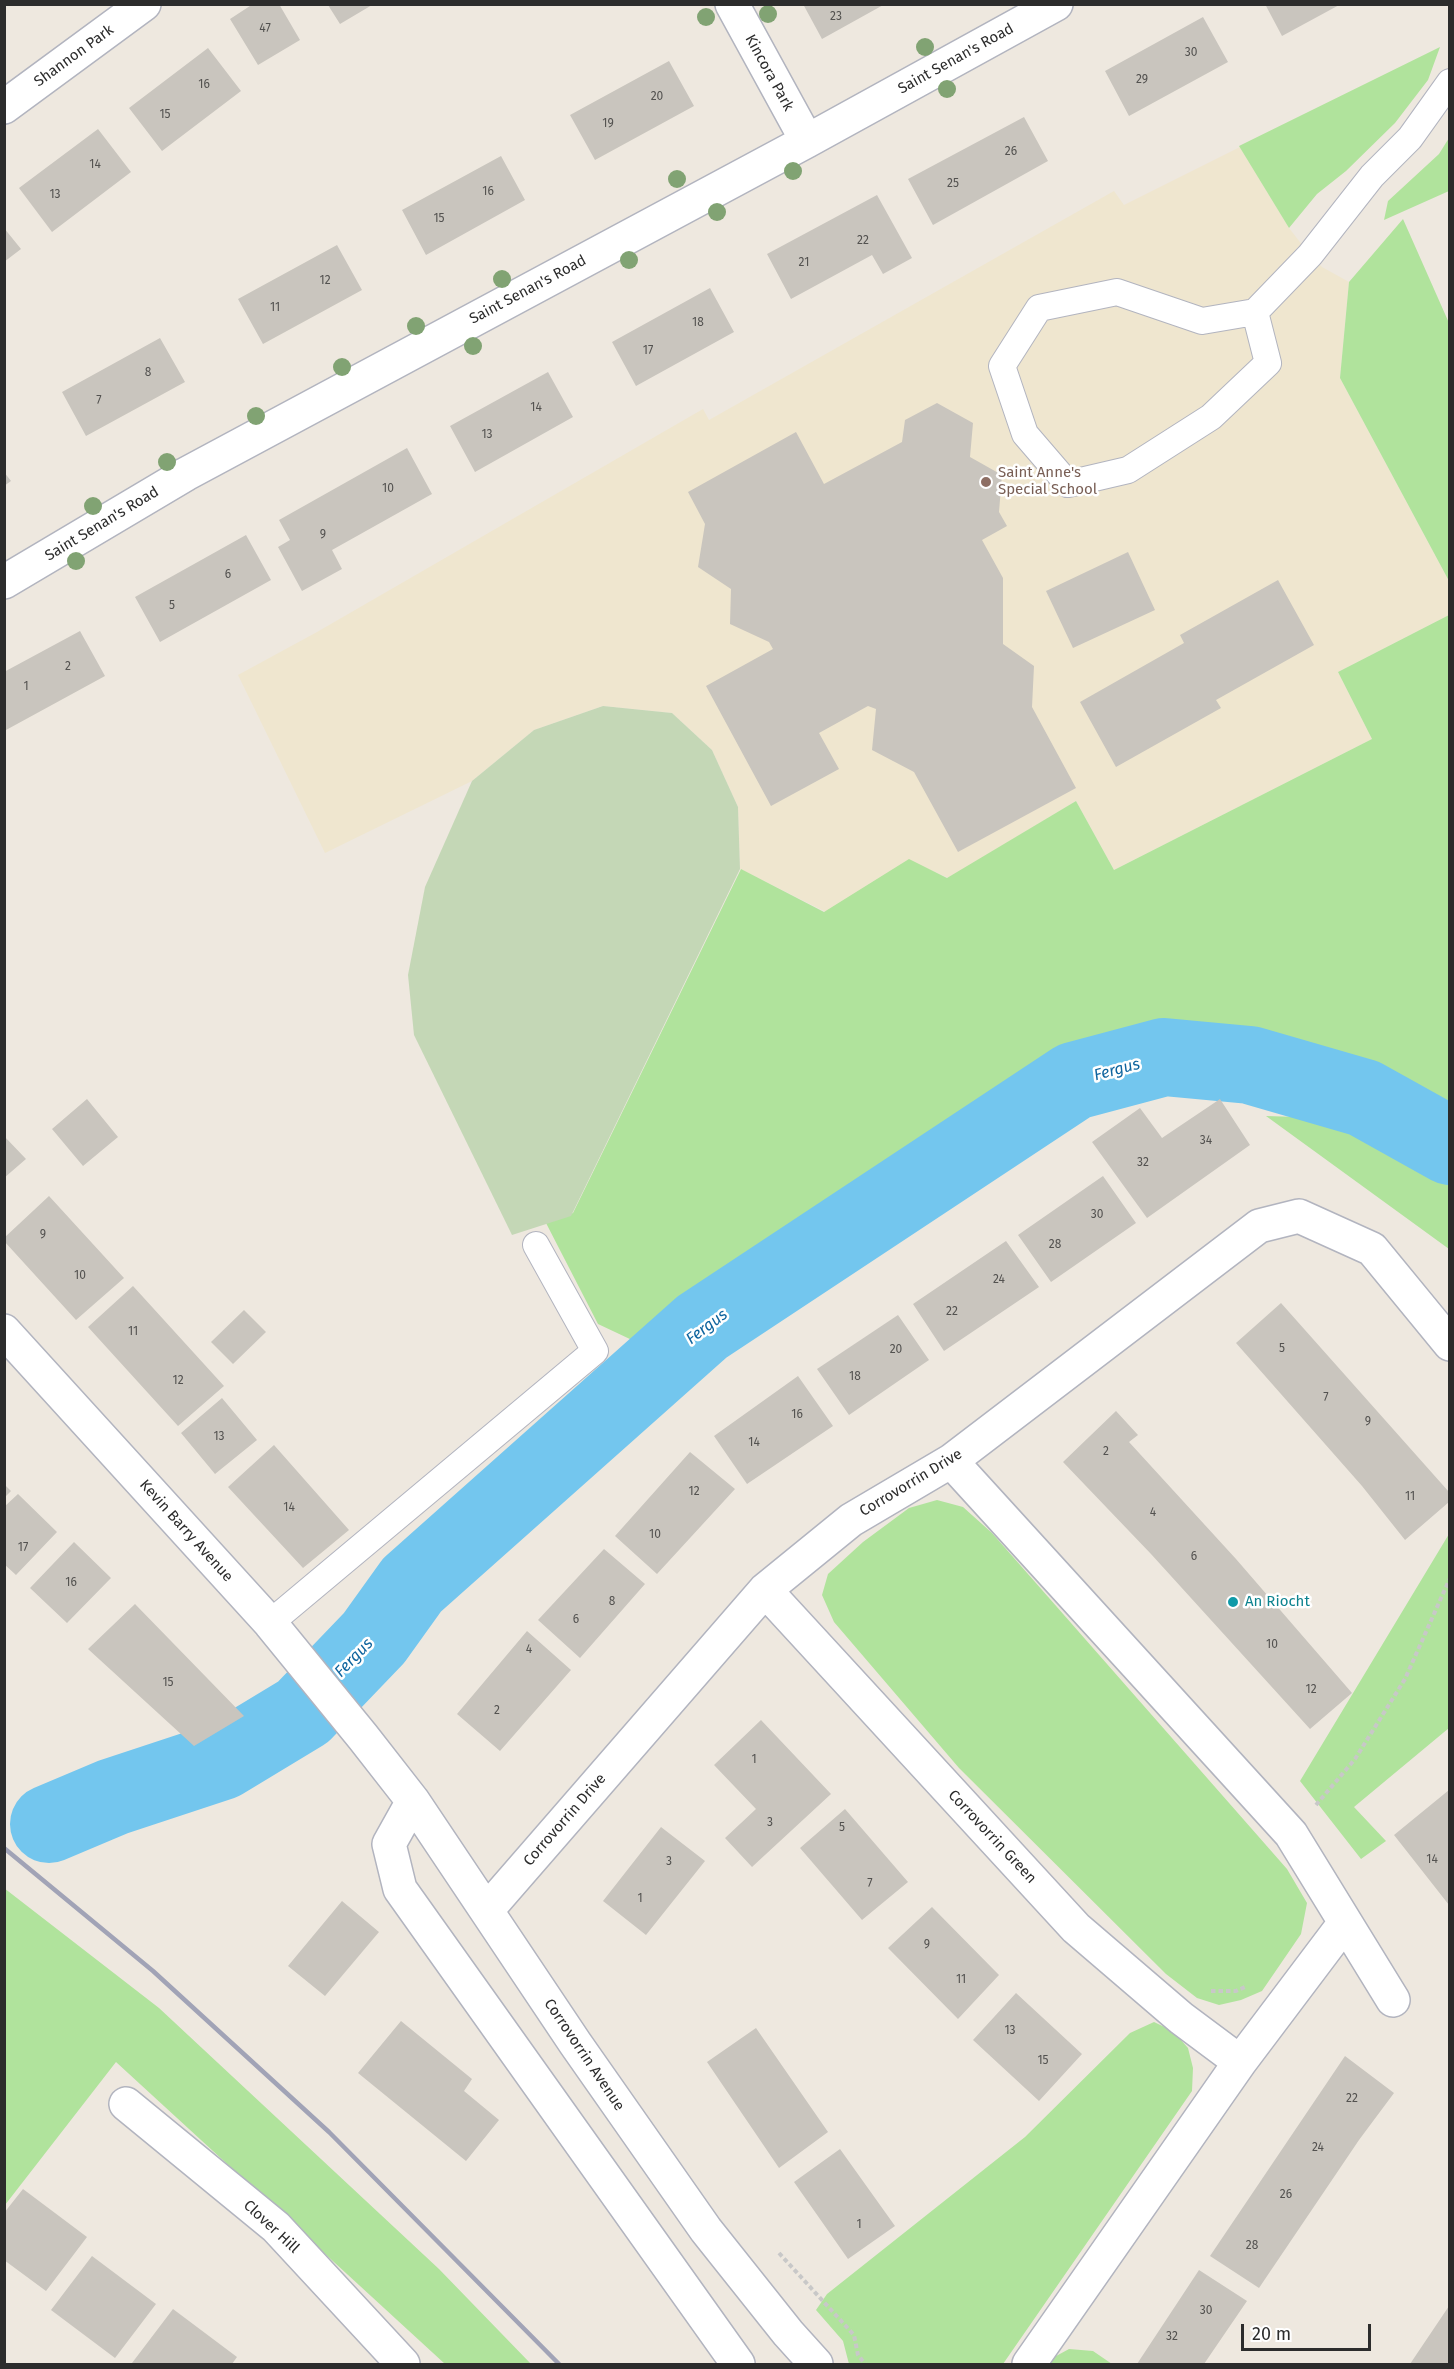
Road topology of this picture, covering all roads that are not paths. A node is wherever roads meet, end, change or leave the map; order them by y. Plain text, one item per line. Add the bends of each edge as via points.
1 (144, 4) edge
2 (732, 4) edge
3 (1056, 4) edge
4 (1449, 82) edge
5 (4, 107) edge
6 (807, 141) junction
7 (1255, 312) junction
8 (4, 582) edge
9 (536, 1245) dead end
10 (4, 1331) edge
11 (1449, 1344) edge
12 (951, 1461) junction
13 (765, 1590) junction
14 (270, 1623) junction
15 (363, 1737) joint
16 (413, 1801) junction
17 (487, 1910) junction
18 (1344, 1924) junction
19 (1393, 2000) dead end
20 (1240, 2062) junction
21 (126, 2104) dead end
22 (403, 2364) edge
23 (738, 2364) edge
24 (816, 2364) edge
25 (1029, 2364) edge

1 - 5 street, Shannon Park
2 - 6 street, Kincora Park
3 - 6 street, Saint Senan's Road
4 - 7 lane via 1410,138 1372,176 1310,255
6 - 8 street, Saint Senan's Road via 186,474
7 - 7 lane via 1202,321 1117,292 1039,308 1002,366 1025,434 1068,484 1128,470 1211,417 1268,363
9 - 14 lane via 595,1351
10 - 14 street, Kevin Barry Avenue
11 - 12 street, Corrovorrin Drive via 1372,1249 1299,1216 1259,1226
12 - 13 street, Corrovorrin Drive via 850,1520
12 - 18 street via 1291,1834
13 - 17 street, Corrovorrin Drive
13 - 20 street, Corrovorrin Green via 1077,1928 1181,2018
14 - 15 street, Kevin Barry Avenue
15 - 16 street, Corrovorrin Avenue
16 - 17 street, Corrovorrin Avenue
16 - 23 street via 389,1844 400,1889
17 - 24 street, Corrovorrin Avenue via 706,2230
18 - 19 street
18 - 20 street
20 - 25 street
21 - 22 street, Clover Hill via 276,2227

